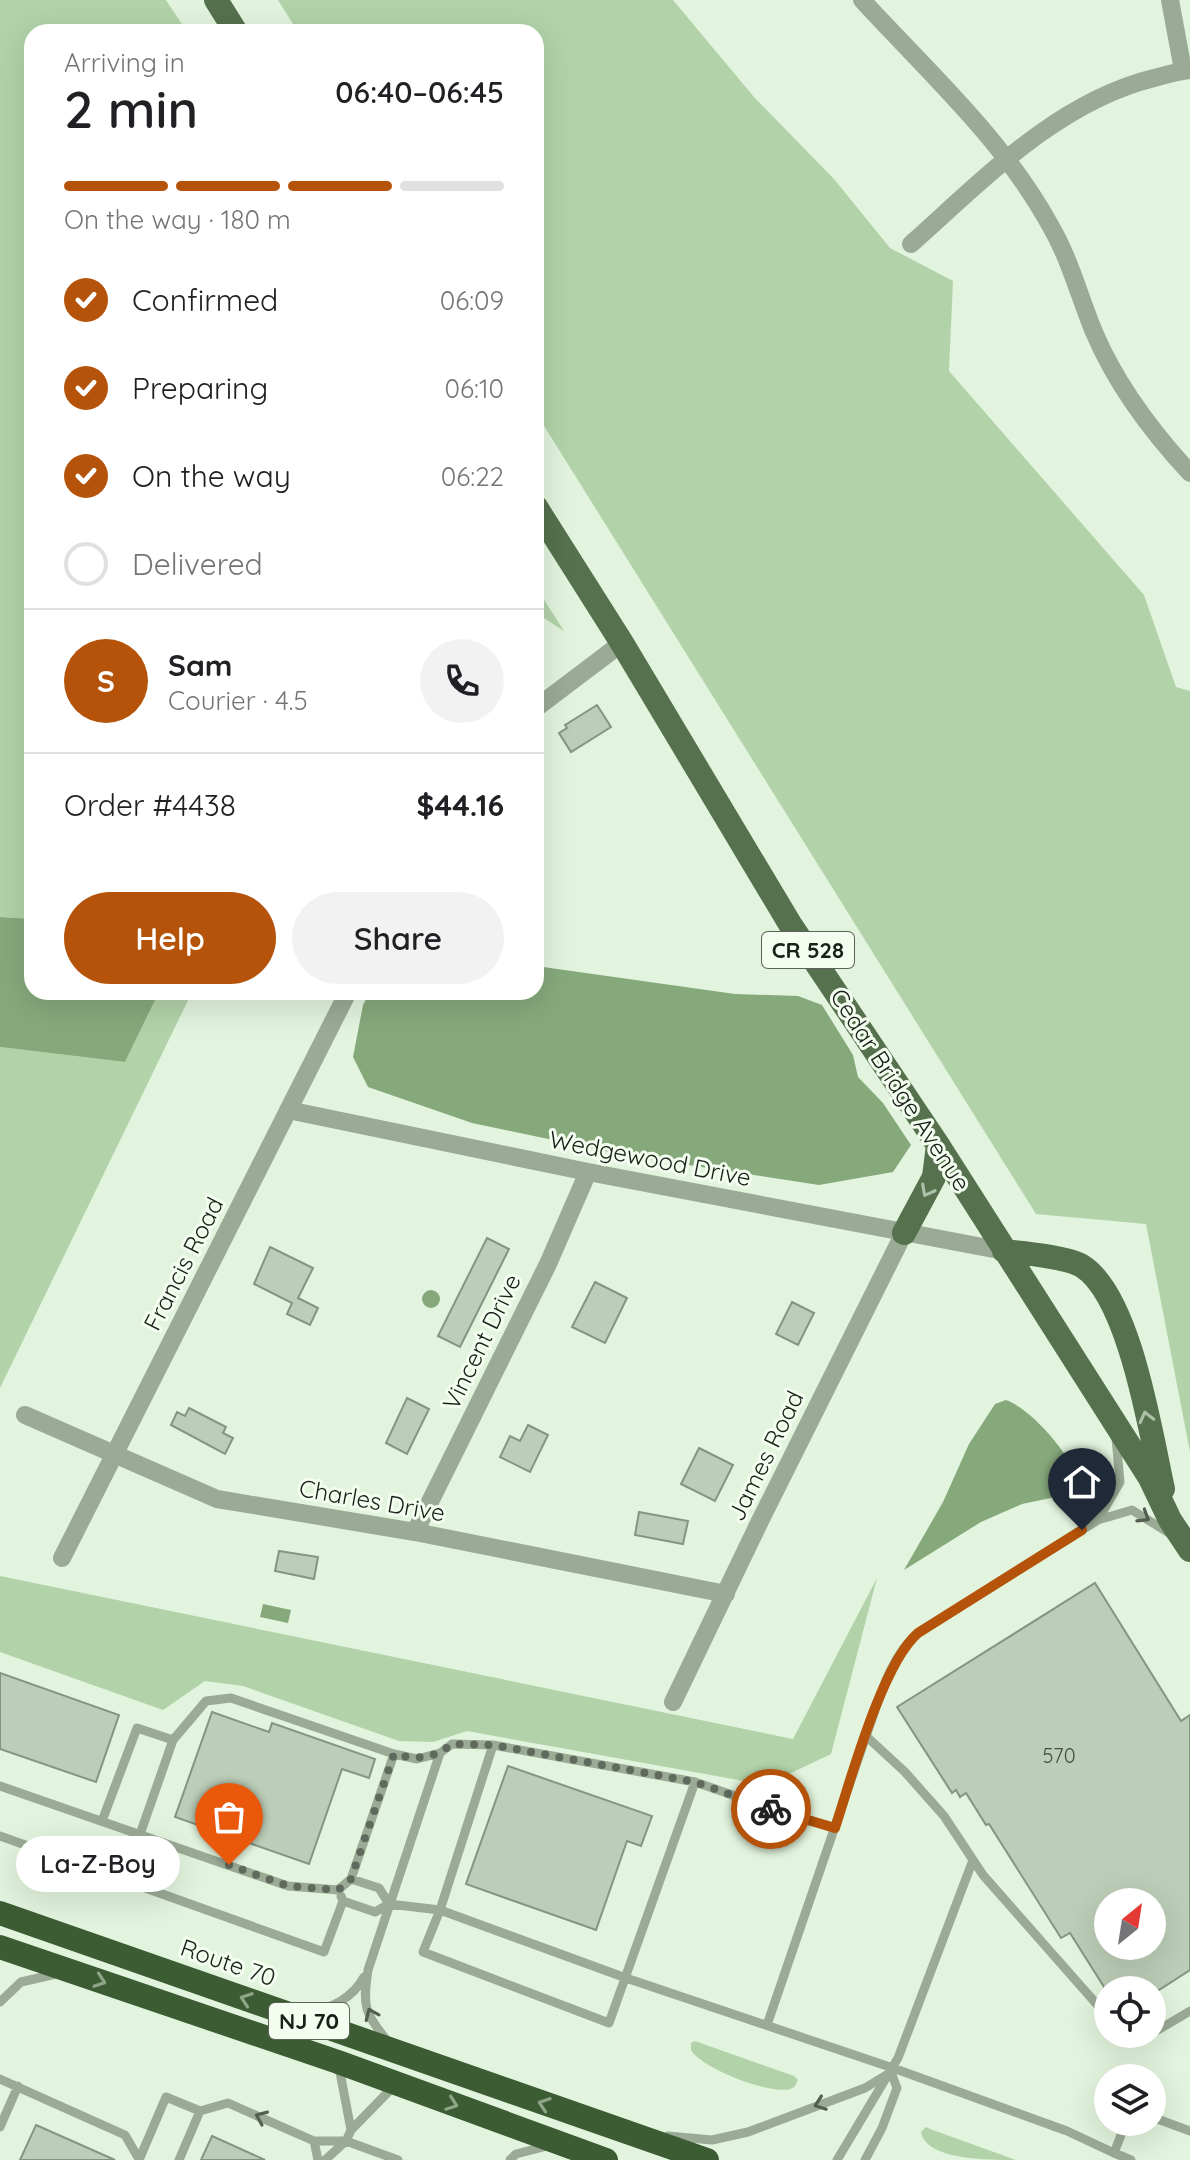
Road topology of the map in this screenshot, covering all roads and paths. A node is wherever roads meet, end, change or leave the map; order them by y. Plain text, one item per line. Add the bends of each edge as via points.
1 (216, 0) edge
2 (862, 0) edge
3 (1170, 0) edge
4 (231, 24) edge
5 (1187, 70) edge
6 (1007, 158) junction
7 (911, 244) dead end
8 (1190, 473) edge
9 (544, 520) edge
10 (622, 643) junction
11 (544, 702) edge
12 (344, 1000) edge
13 (288, 1110) junction
14 (938, 1145) junction
15 (588, 1172) junction
16 (904, 1233) junction
17 (1004, 1251) junction
18 (25, 1415) dead end
19 (1115, 1424) junction
20 (115, 1455) junction
21 (1098, 1520) junction
22 (1170, 1520) junction
23 (415, 1532) junction
24 (1188, 1547) edge
25 (62, 1558) dead end
26 (726, 1594) junction
27 (673, 1702) dead end
28 (866, 1736) junction
29 (173, 1740) junction
30 (493, 1745) junction
31 (440, 1753) junction
32 (394, 1754) junction
33 (695, 1782) junction
34 (1, 1788) edge
35 (102, 1821) junction
36 (835, 1828) junction
37 (140, 1834) junction
38 (0, 1836) edge
39 (973, 1860) junction
40 (351, 1879) junction
41 (124, 1880) junction
42 (338, 1890) junction
43 (343, 1901) junction
44 (389, 1904) junction
45 (440, 1910) junction
46 (0, 1913) edge
47 (0, 1947) edge
48 (368, 1970) junction
49 (69, 1971) junction
50 (626, 1978) junction
51 (1094, 2001) edge
52 (0, 2002) edge
53 (1190, 2011) edge
54 (301, 2018) junction
55 (1166, 2024) edge
56 (767, 2025) junction
57 (395, 2052) junction
58 (338, 2062) junction
59 (892, 2070) junction
60 (0, 2079) edge
61 (397, 2084) junction
62 (18, 2086) junction
63 (200, 2111) junction
64 (1166, 2122) edge
65 (0, 2127) edge
66 (618, 2129) junction
67 (351, 2130) junction
68 (1190, 2131) edge
69 (1121, 2136) edge
70 (314, 2141) junction
71 (346, 2141) junction
72 (558, 2143) junction
73 (1114, 2153) junction
74 (380, 2157) edge
75 (139, 2160) edge
76 (179, 2160) edge
77 (318, 2160) edge
78 (325, 2160) edge
79 (398, 2160) edge
80 (510, 2160) edge
81 (606, 2160) edge
82 (707, 2160) edge
83 (837, 2160) edge
84 (865, 2160) edge
85 (1131, 2160) edge

1 - 4 main road
2 - 6 street
3 - 5 street
5 - 6 street via 1107,93
6 - 7 street
6 - 8 street via 1050,223 1094,334 1133,403
9 - 10 main road, Cedar Bridge Avenue / CR 528
10 - 11 street
10 - 14 main road, Cedar Bridge Avenue / CR 528 via 790,924
12 - 13 street, Francis Road
13 - 15 street, Wedgewood Drive
13 - 20 street, Francis Road
14 -> 16 main road via 934,1177
14 - 17 main road, Cedar Bridge Avenue / CR 528
15 - 16 street, Wedgewood Drive
15 - 23 street, Vincent Drive
16 - 17 street, Wedgewood Drive
16 - 26 street, James Road
17 - 19 main road, Cedar Bridge Avenue / CR 528
22 -> 17 main road via 1126,1331 1108,1295 1082,1266
18 - 20 street, Charles Drive
19 - 21 lane via 1120,1482
19 - 22 main road, Cedar Bridge Avenue / CR 528
20 - 23 street, Charles Drive via 217,1499
20 - 25 street, Francis Road
21 -> 24 lane via 1132,1510
21 - 28 lane via 906,1643
22 - 24 main road, Cedar Bridge Avenue / CR 528
23 - 26 street, Charles Drive
26 - 27 street, James Road
28 - 36 lane
28 - 39 lane via 944,1816
29 - 32 lane via 206,1701 231,1698
29 - 35 lane via 137,1728
29 - 37 lane
30 - 31 lane via 452,1744
30 - 33 lane
30 - 45 lane
31 - 32 lane via 417,1759
31 - 44 lane
32 - 40 lane
33 - 36 lane
33 - 50 lane
34 - 35 lane
35 - 37 lane
36 - 56 lane
37 - 41 lane
37 - 42 lane via 288,1886
38 - 41 lane
39 - 51 lane
39 - 59 lane
40 - 42 lane
40 - 44 lane via 379,1888
41 - 43 lane via 324,1952
42 - 43 lane
43 - 44 lane via 375,1912
44 - 45 lane
44 - 48 lane
45 - 50 lane
45 - 50 lane via 423,1952 609,2023
54 -> 46 highway, Route 70 / NJ 70
47 - 49 highway, NJ 70
48 - 54 lane via 356,1991 337,2005
57 -> 48 lane via 367,2014
49 - 52 lane via 21,1982
49 -> 58 highway, NJ 70
50 - 56 lane
53 - 55 lane
54 - 57 highway, Route 70 / NJ 70
56 - 59 lane
66 -> 57 highway, Route 70 / NJ 70
58 - 61 highway, NJ 70
58 - 67 lane
59 -> 66 lane via 865,2088 748,2132 712,2140
59 - 73 lane via 1067,2131
59 - 83 lane
59 - 84 lane via 897,2088
60 - 62 lane
61 - 67 lane
61 -> 72 highway, NJ 70
62 - 65 lane
62 - 75 lane via 125,2135
70 -> 63 lane via 228,2103
63 - 75 lane via 166,2097
63 - 76 lane
64 - 68 lane
66 - 82 highway, NJ 70
67 - 71 lane
69 - 73 lane
70 - 71 lane
70 - 77 lane
71 - 74 lane
71 - 78 lane
72 - 80 lane
72 - 81 highway, NJ 70
73 - 85 lane
74 - 79 lane

